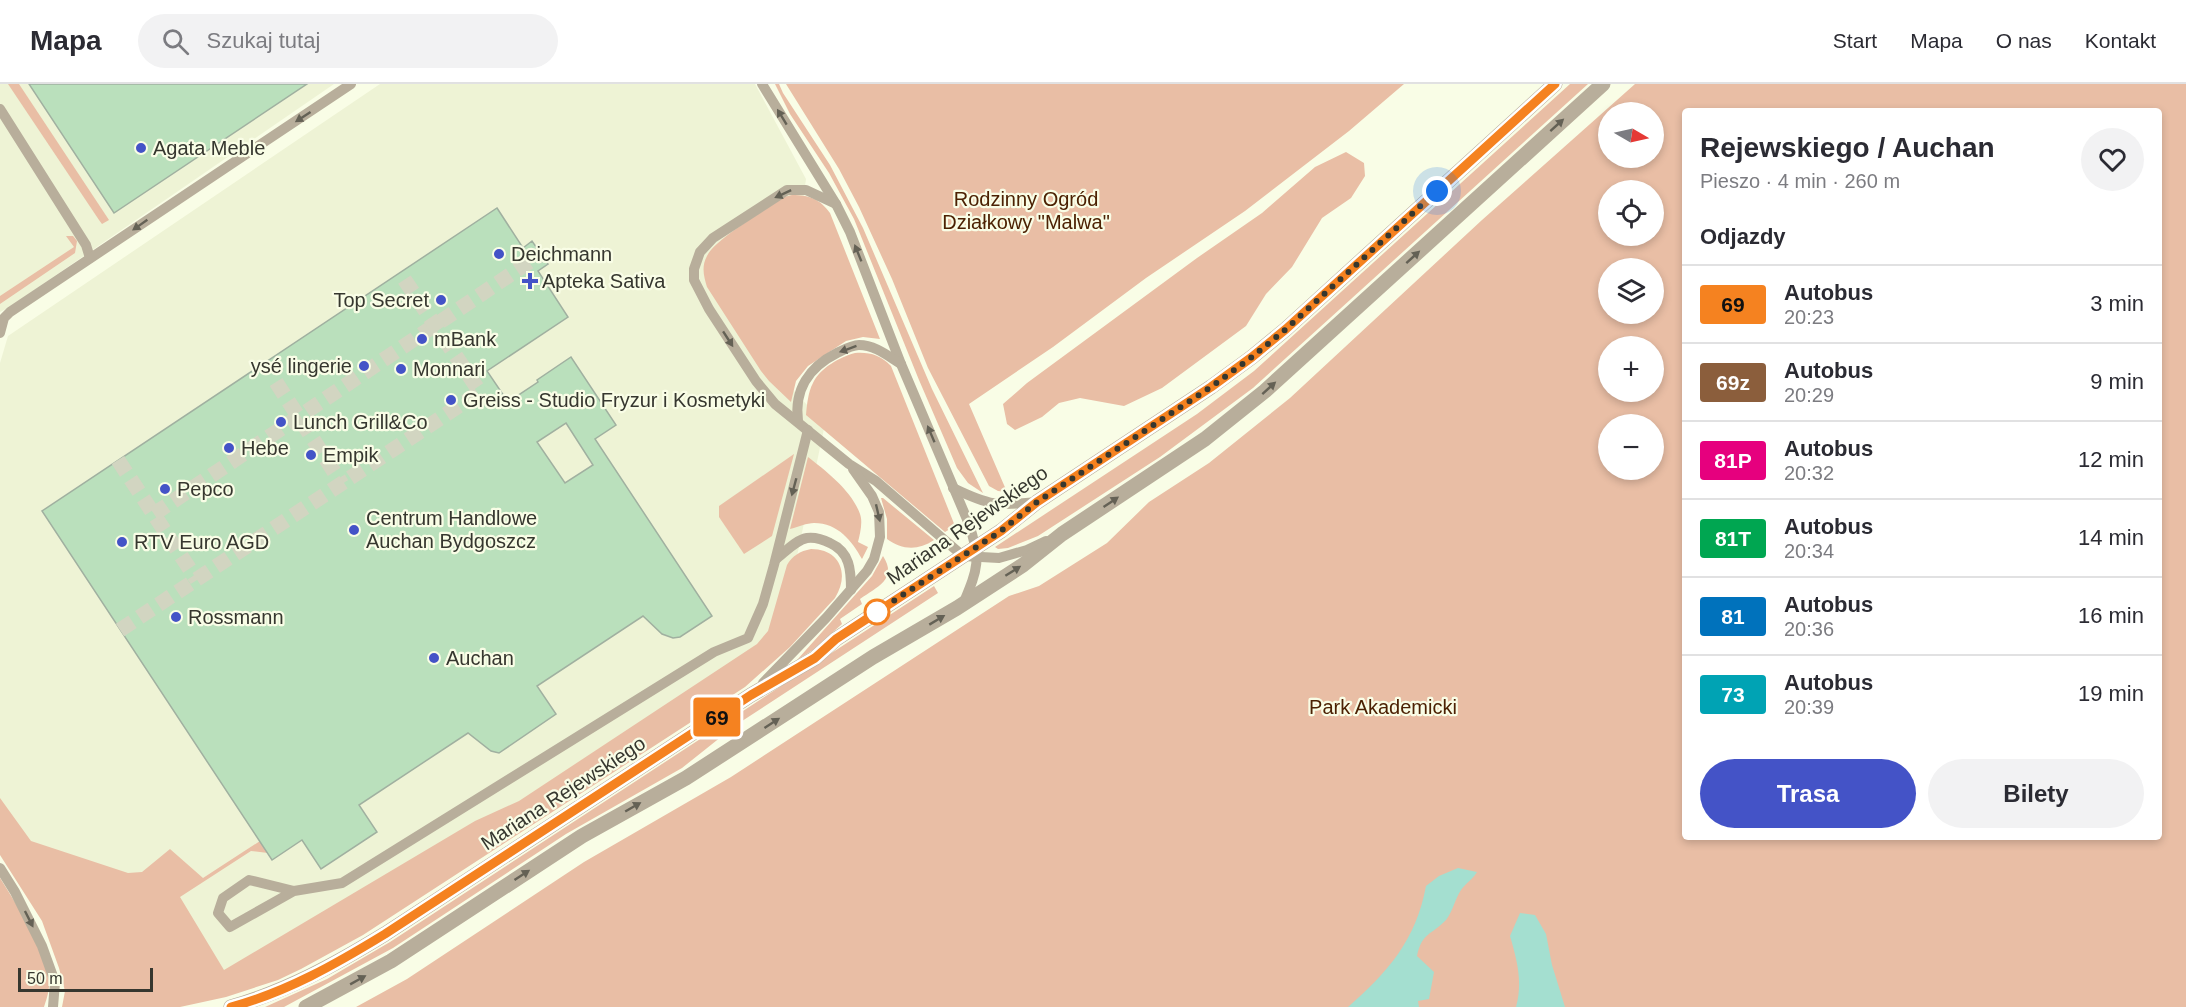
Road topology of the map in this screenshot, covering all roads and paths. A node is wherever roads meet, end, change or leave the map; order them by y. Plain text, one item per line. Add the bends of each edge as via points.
1 (351, 84) edge
2 (762, 84) edge
3 (1555, 84) edge
4 (1603, 84) edge
5 (0, 109) edge
6 (836, 204) junction
7 (90, 258) junction
8 (2, 319) edge
9 (0, 333) edge
10 (901, 364) junction
11 (798, 421) junction
12 (808, 430) junction
13 (849, 464) junction
14 (953, 488) junction
15 (1037, 502) junction
16 (1062, 534) junction
17 (973, 554) junction
18 (776, 559) junction
19 (851, 590) junction
20 (964, 602) junction
21 (751, 695) junction
22 (0, 868) edge
23 (294, 891) junction
24 (53, 1007) edge
25 (231, 1007) edge
26 (306, 1007) edge

1 -> 7 lane
6 -> 2 lane
3 - 15 street, Mariana Rejewskiego via 1252,357
16 -> 4 street via 1240,412
5 - 7 lane
10 -> 6 lane
6 -> 11 lane via 806,190 787,190 713,238 700,252 694,269 697,289 738,354 775,404
7 - 8 lane
8 - 9 lane
10 -> 11 lane via 874,347 858,345 834,354 803,382
14 -> 10 lane
11 - 12 lane
12 - 13 lane
12 -> 18 lane
13 - 17 lane
13 -> 19 lane via 875,502 880,530 874,559
14 - 15 lane via 991,504
14 - 17 lane
15 - 17 street, Mariana Rejewskiego
16 - 17 lane via 999,558
20 -> 16 street via 1023,565
17 - 20 lane via 974,578
17 - 21 street, Mariana Rejewskiego via 836,639 815,658
18 - 19 lane via 807,538 823,539 840,547 848,560
18 - 23 lane via 748,638 714,652 342,883
19 - 21 lane
26 -> 20 street via 391,961 582,836 686,778
21 - 25 street, Mariana Rejewskiego via 357,951 286,988
22 -> 24 lane via 42,946 55,982
23 - 23 lane via 230,927 218,913 223,897 249,880

